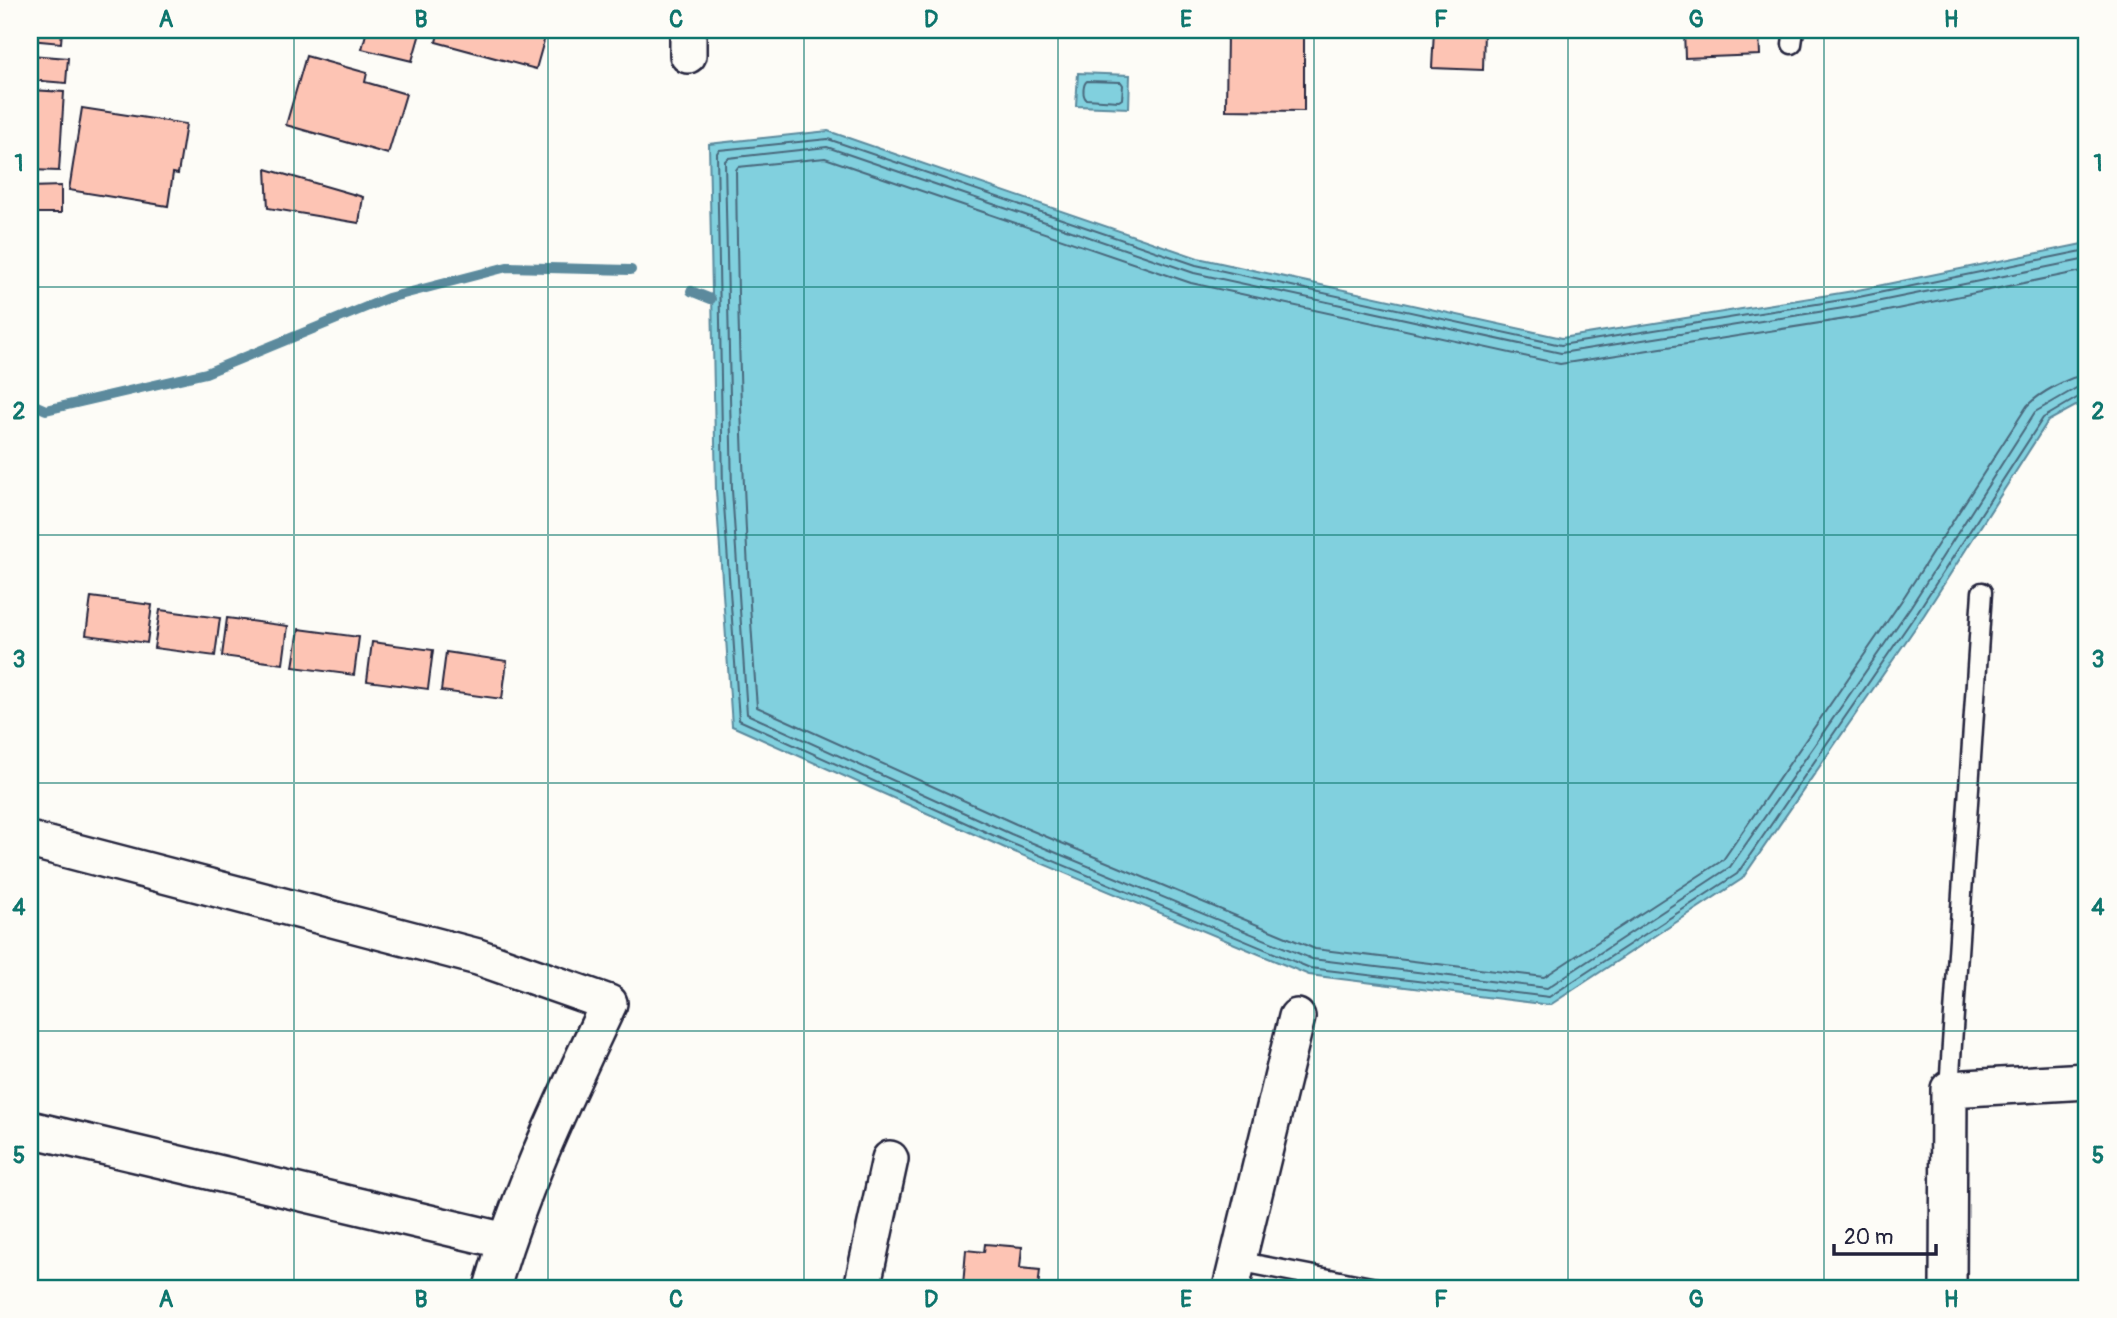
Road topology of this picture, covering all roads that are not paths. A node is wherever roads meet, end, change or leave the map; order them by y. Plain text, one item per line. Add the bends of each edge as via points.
1 (1982, 592) dead end
2 (30, 840) edge
3 (1297, 1017) dead end
4 (2087, 1081) edge
5 (1949, 1089) junction
6 (30, 1129) edge
7 (890, 1159) dead end
8 (506, 1241) junction
9 (1234, 1275) edge
10 (492, 1288) edge
11 (862, 1288) edge
12 (1376, 1288) edge
13 (1948, 1288) edge

1 - 5 lane
2 - 8 street via 478,957 609,1003 541,1149
3 - 9 street
4 - 5 street
5 - 13 street
6 - 8 street
7 - 11 street
8 - 10 street
9 - 12 lane

